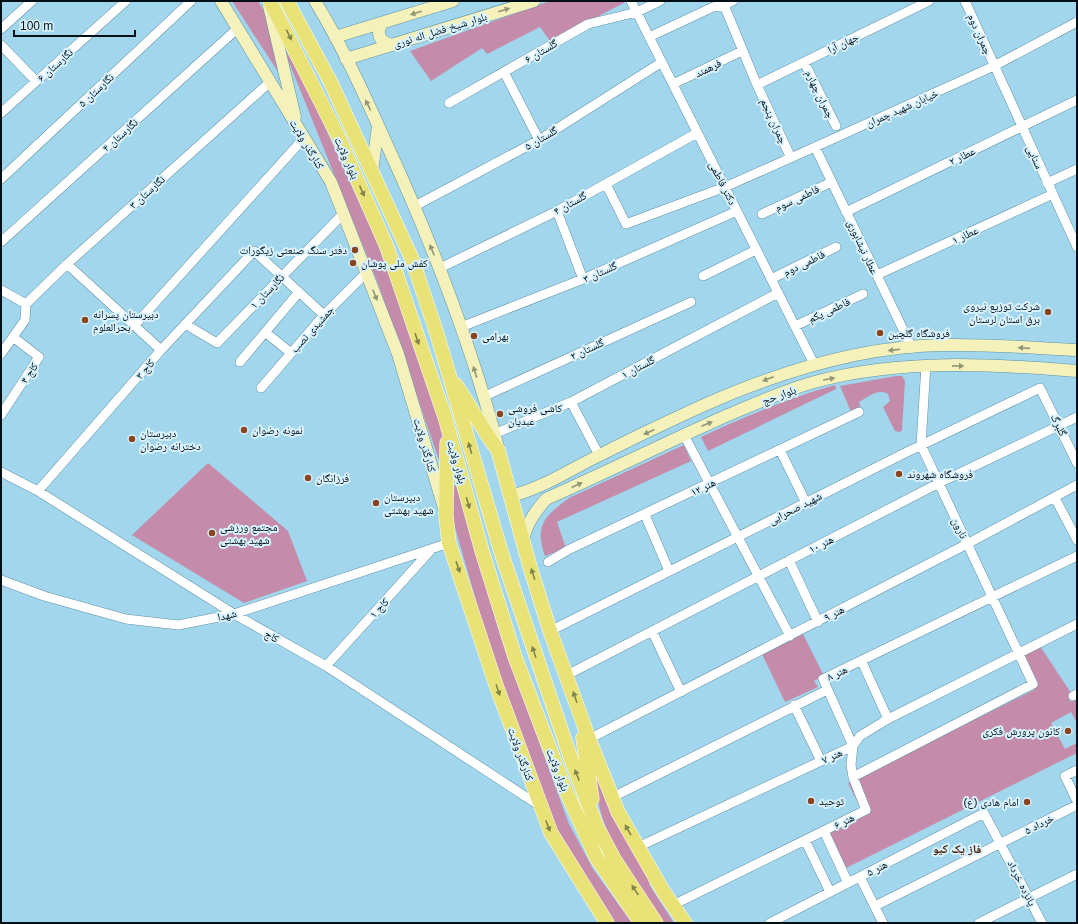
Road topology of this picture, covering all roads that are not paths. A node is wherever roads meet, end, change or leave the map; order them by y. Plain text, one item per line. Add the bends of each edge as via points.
1 (32, 1) edge
2 (126, 1) edge
3 (191, 1) edge
4 (221, 1) edge
5 (269, 1) edge
6 (287, 1) edge
7 (312, 1) edge
8 (315, 1) edge
9 (453, 1) edge
10 (534, 1) edge
11 (631, 1) edge
12 (660, 1) edge
13 (733, 1) edge
14 (929, 1) edge
15 (965, 1) edge
16 (724, 5) junction
17 (637, 12) junction
18 (324, 15) junction
19 (1077, 22) edge
20 (3, 23) edge
21 (382, 23) junction
22 (238, 28) junction
23 (335, 37) junction
24 (649, 37) junction
25 (1, 45) edge
26 (391, 45) junction
27 (742, 51) junction
28 (346, 59) junction
29 (662, 62) junction
30 (804, 62) junction
31 (994, 66) junction
32 (504, 72) junction
33 (36, 82) junction
34 (270, 82) junction
35 (673, 84) junction
36 (757, 85) junction
37 (1077, 100) edge
38 (449, 102) dead end
39 (1, 113) edge
40 (378, 124) junction
41 (836, 126) dead end
42 (297, 127) junction
43 (1022, 127) junction
44 (697, 132) junction
45 (304, 138) junction
46 (539, 140) junction
47 (815, 147) junction
48 (791, 158) junction
49 (1077, 169) edge
50 (372, 172) junction
51 (1, 178) edge
52 (832, 182) junction
53 (1047, 183) junction
54 (606, 184) junction
55 (725, 187) junction
56 (1053, 194) junction
57 (415, 206) junction
58 (557, 211) junction
59 (737, 211) junction
60 (846, 212) junction
61 (343, 214) junction
62 (762, 214) dead end
63 (1073, 227) edge
64 (1, 242) edge
65 (387, 247) junction
66 (836, 247) dead end
67 (1077, 247) edge
68 (756, 250) junction
69 (412, 259) junction
70 (67, 264) junction
71 (440, 268) junction
72 (366, 273) junction
73 (876, 275) junction
74 (282, 276) junction
75 (703, 276) dead end
76 (583, 279) junction
77 (771, 279) junction
78 (1, 290) edge
79 (300, 292) junction
80 (778, 293) junction
81 (863, 294) dead end
82 (691, 302) dead end
83 (26, 304) junction
84 (324, 315) junction
85 (410, 319) junction
86 (185, 324) junction
87 (134, 326) junction
88 (795, 326) junction
89 (461, 327) junction
90 (265, 332) junction
91 (437, 334) junction
92 (14, 337) junction
93 (912, 348) junction
94 (1044, 348) junction
95 (162, 350) junction
96 (1077, 350) edge
97 (291, 353) junction
98 (1, 354) edge
99 (1077, 354) edge
100 (240, 362) dead end
101 (814, 364) junction
102 (926, 365) junction
103 (1044, 368) junction
104 (1077, 369) edge
105 (450, 376) junction
106 (261, 388) dead end
107 (1040, 388) joint
108 (483, 397) junction
109 (571, 402) junction
110 (859, 412) dead end
111 (1, 415) edge
112 (1077, 417) edge
113 (1059, 426) junction
114 (448, 430) junction
115 (494, 434) junction
116 (684, 435) junction
117 (920, 445) junction
118 (498, 450) junction
119 (780, 450) junction
120 (599, 455) junction
121 (1077, 463) edge
122 (1, 472) edge
123 (547, 483) junction
124 (709, 484) junction
125 (939, 484) junction
126 (1077, 485) edge
127 (38, 491) junction
128 (511, 496) junction
129 (552, 496) junction
130 (1055, 498) junction
131 (806, 503) junction
132 (645, 515) junction
133 (446, 516) junction
134 (737, 537) junction
135 (522, 540) junction
136 (1077, 540) edge
137 (449, 543) junction
138 (967, 544) junction
139 (431, 549) junction
140 (1077, 556) edge
141 (789, 560) junction
142 (548, 562) dead end
143 (669, 571) junction
144 (759, 576) junction
145 (1, 580) edge
146 (992, 597) junction
147 (234, 614) junction
148 (818, 622) junction
149 (1077, 624) edge
150 (550, 631) junction
151 (652, 631) junction
152 (790, 636) junction
153 (1018, 654) junction
154 (862, 662) junction
155 (326, 666) junction
156 (567, 675) junction
157 (827, 690) junction
158 (681, 692) junction
159 (794, 705) junction
160 (888, 719) junction
161 (583, 722) junction
162 (589, 739) junction
163 (853, 746) junction
164 (821, 761) junction
165 (1077, 770) edge
166 (853, 777) junction
167 (612, 797) junction
168 (1077, 802) edge
169 (1077, 805) edge
170 (540, 806) junction
171 (984, 813) joint
172 (597, 827) junction
173 (824, 831) junction
174 (805, 840) junction
175 (1001, 844) junction
176 (638, 847) junction
177 (1077, 874) edge
178 (860, 876) junction
179 (848, 883) junction
180 (830, 892) junction
181 (1029, 897) junction
182 (672, 905) junction
183 (875, 906) junction
184 (607, 923) edge
185 (641, 923) edge
186 (656, 923) edge
187 (685, 923) edge
188 (770, 923) edge
189 (883, 923) edge
190 (979, 923) edge
191 (1042, 923) edge

1 - 20 street
2 - 33 street, نگارستان ۶
3 - 51 street, نگارستان ۵
4 - 22 main road, کنارگذر ولایت
5 - 42 main road
5 -> 65 main road, بلوار ولایت via 338,136
6 - 50 main road, بلوار ولایت via 330,81
7 - 18 main road
8 - 18 main road
9 -> 21 main road
26 -> 10 main road, بلوار شیخ فضل اله نوری
11 - 17 street, دکتر فاطمی
12 - 17 street, گلستان ۶
13 - 16 street
14 - 30 street, جهان آرا
15 - 31 street, چمران دوم
16 - 24 street via 713,7
16 - 27 street, چمران پنجم
17 - 24 street, دکتر فاطمی
17 - 32 street, گلستان ۶ via 588,24
18 - 23 main road
19 - 31 street, خیابان شهید چمران
21 - 23 main road
21 - 26 main road via 379,37 384,43
22 - 34 main road, کنارگذر ولایت
22 - 64 street, نگارستان ۴
23 - 28 main road
24 - 29 street, دکتر فاطمی
25 - 33 street
26 - 28 main road, بلوار شیخ فضل اله نوری
27 - 35 street, فرهمند
27 - 36 street, چمران پنجم
40 -> 28 main road
29 - 35 street, دکتر فاطمی
29 - 46 street, گلستان ۵
30 - 36 street, جهان آرا
30 - 41 street, چمران چهارم
31 - 43 street, سنایی
31 - 47 street, خیابان شهید چمران
32 - 38 street, گلستان ۶
32 - 46 street
33 - 39 street, نگارستان ۶
34 - 42 main road, کنارگذر ولایت
34 - 70 street, نگارستان ۳
35 - 44 street, دکتر فاطمی
36 - 48 street, چمران پنجم
37 - 43 street, عطار ۲
40 - 50 main road
40 - 57 main road
42 - 45 main road, کنارگذر ولایت
43 - 53 street, سنایی
43 - 60 street, عطار ۲
44 - 54 street, گلستان ۴
44 - 55 street, دکتر فاطمی
45 - 61 main road, کنارگذر ولایت via 331,182
45 - 87 street
46 - 57 street, گلستان ۵
47 - 48 street, خیابان شهید چمران
47 - 52 street, عطار نیشابوری
48 - 55 street, خیابان شهید چمران
49 - 53 street
50 - 69 main road, بلوار ولایت
52 - 60 street, عطار نیشابوری
52 - 62 street, فاطمی سوم
53 - 56 street, سنایی
54 - 55 street, خیابان شهید چمران via 626,224
54 - 58 street, گلستان ۴
55 - 59 street, دکتر فاطمی
56 - 63 street, سنایی
56 - 73 street, عطار ۱
71 -> 57 main road
58 - 71 street, گلستان ۴
58 - 76 street
59 - 68 street, دکتر فاطمی
59 - 76 street, گلستان ۳
60 - 73 street, عطار نیشابوری
61 - 72 main road, کنارگذر ولایت
61 - 74 street, نگارستان ۱
63 - 67 street, سنایی
65 - 69 main road via 403,276 412,275
65 - 85 main road, بلوار ولایت
66 - 77 street, فاطمی دوم
68 - 75 street
68 - 77 street, دکتر فاطمی
69 - 91 main road, بلوار ولایت
70 - 83 street, نگارستان ۳
70 - 87 street
71 - 89 main road
72 - 84 street, جمشیدی نصب
72 -> 133 main road, کنارگذر ولایت via 398,354
73 - 93 street, عطار نیشابوری
74 - 79 street
74 - 86 street, نگارستان ۱ via 217,343
74 - 86 street, کاج ۳ via 254,251
76 - 89 street, گلستان ۳
77 - 80 street, دکتر فاطمی
78 - 83 street
79 - 84 street
79 - 90 street
80 - 88 street, دکتر فاطمی
80 - 109 street, گلستان ۱
81 - 88 street, فاطمی یکم
82 - 108 street, گلستان ۲
83 - 92 street via 25,320
84 - 97 street, جمشیدی نصب
85 - 91 main road via 411,304 418,300
85 -> 114 main road, بلوار ولایت
86 - 95 street, کاج ۳
87 - 95 street
88 - 101 street, دکتر فاطمی
108 -> 89 main road
90 - 97 street
90 - 100 street
91 - 105 main road, بلوار ولایت
92 - 98 street
92 - 111 street, کاج ۴ via 39,357
94 -> 93 main road, بلوار حج via 943,345
93 -> 101 main road, بلوار حج
94 - 96 main road, بلوار حج
94 - 103 main road via 1049,359
95 - 127 street, کاج ۳
97 - 106 street, جمشیدی نصب
99 - 104 main road
101 -> 120 main road, بلوار حج via 704,406
102 -> 103 main road, بلوار حج
116 -> 102 main road, بلوار حج via 765,399 818,381
102 - 117 street
103 - 104 main road, بلوار حج
105 - 118 main road
172 -> 105 main road, بلوار ولایت via 504,563
107 - 113 street, گلبرگ
107 - 117 street, شهید صحرایی
108 - 115 main road
109 - 115 street, گلستان ۱
109 - 120 street
110 - 119 street, هنر ۱۲
112 - 113 street, هنر ۱۰
113 - 121 street, گلبرگ
113 - 125 street, هنر ۱۰
114 - 133 main road
114 -> 185 main road, بلوار ولایت via 516,658 561,778 596,856
115 - 118 main road
116 - 124 street
129 -> 116 main road, بلوار حج
117 - 125 street, نارون
117 - 131 street, شهید صحرایی
118 - 128 main road
119 - 124 street, هنر ۱۲
119 - 131 street
120 - 123 main road, بلوار حج
122 - 127 street, کاج
123 - 128 main road, بلوار حج via 529,492
123 - 129 main road via 545,492
124 - 132 street, هنر ۱۲
124 - 134 street
125 - 138 street, نارون
125 - 141 street, هنر ۱۰
126 - 130 street, هنر ۹
127 - 147 street, کاج
128 - 135 main road
129 - 135 main road, بلوار حج via 546,499 532,516
130 - 136 street
130 - 138 street, هنر ۹
131 - 134 street, شهید صحرایی
132 - 142 street, هنر ۱۲ via 568,550
132 - 143 street
133 - 137 main road, کنارگذر ولایت
134 - 143 street, شهید صحرایی
134 - 144 street
150 -> 135 main road
137 - 139 street, شهدا
137 -> 170 main road, کنارگذر ولایت via 496,686
138 - 146 street, نارون
138 - 148 street, هنر ۹
139 - 147 street, شهدا
139 - 155 street, کاج ۱
140 - 146 street, هنر ۸
141 - 144 street, هنر ۱۰
141 - 148 street
143 - 150 street, شهید صحرایی
144 - 151 street, هنر ۱۰
144 - 152 street
145 - 147 street, شهدا via 44,596 126,619 178,625
146 - 153 street, نارون
146 - 154 street, هنر ۸
147 - 155 street, کاج
148 - 152 street, هنر ۹
149 - 153 street, هنر ۷
150 - 156 main road
151 - 156 street, هنر ۱۰
151 - 158 street
152 - 158 street, هنر ۹
153 - 160 street, هنر ۷
153 - 166 street, نارون via 1033,684
154 - 157 street, هنر ۸ via 822,679
154 - 160 street
155 - 170 street, کاج
161 -> 156 main road
157 - 159 street, هنر ۸
157 - 163 street
158 - 162 street, هنر ۹
159 - 164 street
159 - 167 street, هنر ۸
160 - 163 street, هنر ۷ via 860,736
161 - 162 main road
161 - 172 main road via 582,736
162 - 167 main road
163 - 164 street, هنر ۷
163 - 166 street
164 - 176 street, هنر ۷
165 - 168 street via 1065,776
166 - 173 street, هنر ۶ via 866,810
176 -> 167 main road
169 - 175 street, خرداد ۵
170 -> 184 main road, کنارگذر ولایت via 551,833
171 - 175 street, پانزده خرداد
171 - 178 street, هنر ۵
186 -> 172 main road, بلوار ولایت via 614,859
173 - 174 street, هنر ۶
173 - 179 street
174 - 180 street
174 - 182 street, هنر ۶
175 - 181 street, پانزده خرداد
175 - 183 street, خرداد ۵
176 - 182 main road
177 - 181 street
178 - 179 street, هنر ۵
178 - 183 street
179 - 180 street, هنر ۵
180 - 188 street, هنر ۵
181 - 190 street
181 - 191 street, پانزده خرداد
182 - 187 main road
183 - 189 street

